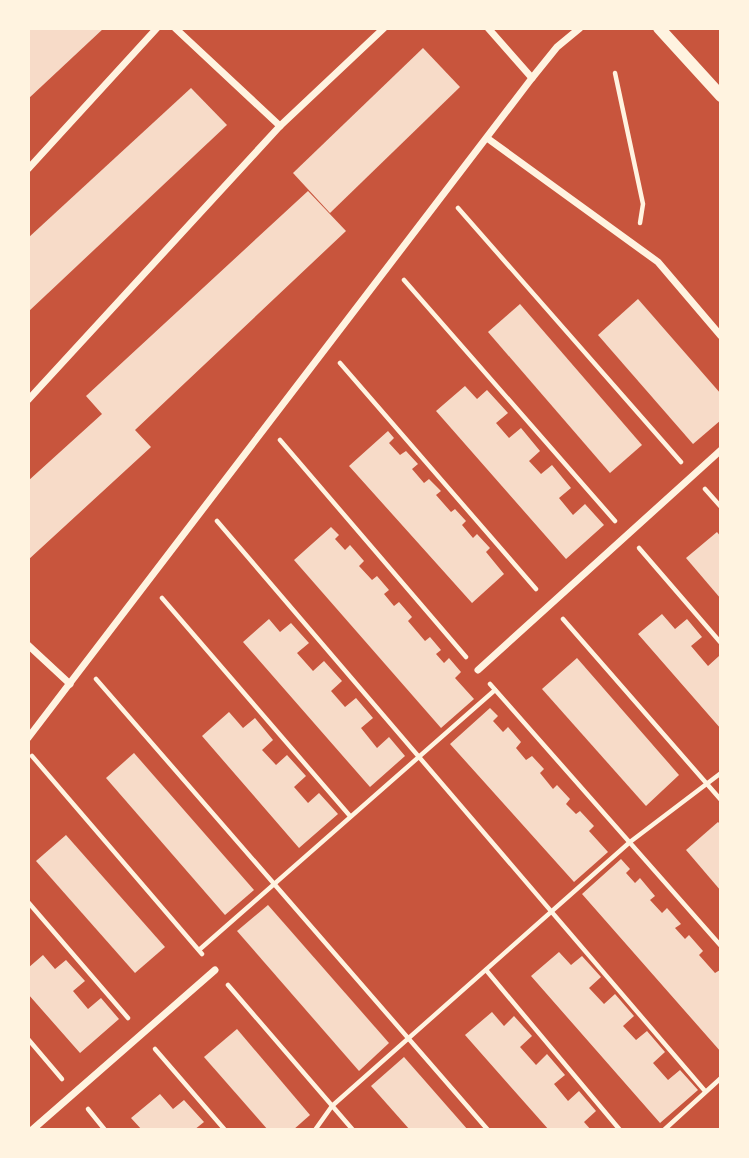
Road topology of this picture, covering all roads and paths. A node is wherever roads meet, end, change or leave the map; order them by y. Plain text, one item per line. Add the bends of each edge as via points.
1 (158, 28) edge
2 (175, 28) edge
3 (384, 28) edge
4 (488, 28) edge
5 (580, 28) edge
6 (659, 28) edge
7 (615, 73) dead end
8 (532, 78) junction
9 (721, 96) edge
10 (280, 127) junction
11 (487, 138) junction
12 (28, 169) edge
13 (444, 192) junction
14 (640, 248) junction
15 (389, 263) junction
16 (721, 336) edge
17 (326, 347) junction
18 (28, 400) edge
19 (721, 450) edge
20 (693, 475) junction
21 (205, 506) junction
22 (721, 507) edge
23 (627, 535) junction
24 (147, 581) junction
25 (550, 604) junction
26 (721, 643) edge
27 (28, 645) edge
28 (84, 666) junction
29 (478, 670) dead end
30 (71, 684) junction
31 (495, 690) dead end
32 (28, 738) edge
33 (28, 752) edge
34 (418, 757) junction
35 (721, 773) edge
36 (707, 784) junction
37 (721, 800) edge
38 (350, 816) junction
39 (273, 883) junction
40 (551, 912) junction
41 (199, 950) junction
42 (215, 970) junction
43 (486, 970) junction
44 (408, 1038) junction
45 (721, 1077) edge
46 (705, 1091) junction
47 (332, 1106) junction
48 (32, 1130) edge
49 (315, 1130) edge
50 (353, 1130) edge
51 (488, 1130) edge
52 (620, 1130) edge
53 (664, 1130) edge

1 - 12 street
2 - 10 street
3 - 10 street
4 - 8 street
5 - 8 street
6 - 9 street
7 - 14 path via 643,204
8 - 11 street
10 - 18 street
11 - 13 street
11 - 14 street
13 - 15 street
13 - 20 path
14 - 16 street via 658,262
15 - 17 street
15 - 23 path
17 - 21 street
17 - 25 path
19 - 20 street
20 - 22 path
20 - 23 street
21 - 24 street
21 - 34 path
23 - 25 street
23 - 26 path
24 - 28 street
24 - 38 path
25 - 29 street
25 - 36 path
27 - 30 street
28 - 30 street
28 - 39 path
30 - 32 street
31 - 34 path
33 - 41 path
34 - 38 path
34 - 40 path
35 - 36 path
36 - 37 path
36 - 40 path via 630,842
38 - 39 path
39 - 41 path
39 - 44 path
40 - 43 path
40 - 46 path
41 - 42 path
42 - 47 path
42 - 48 street
43 - 44 path
43 - 52 path
44 - 47 path
44 - 51 path
45 - 46 path
46 - 53 path
47 - 49 path
47 - 50 path

